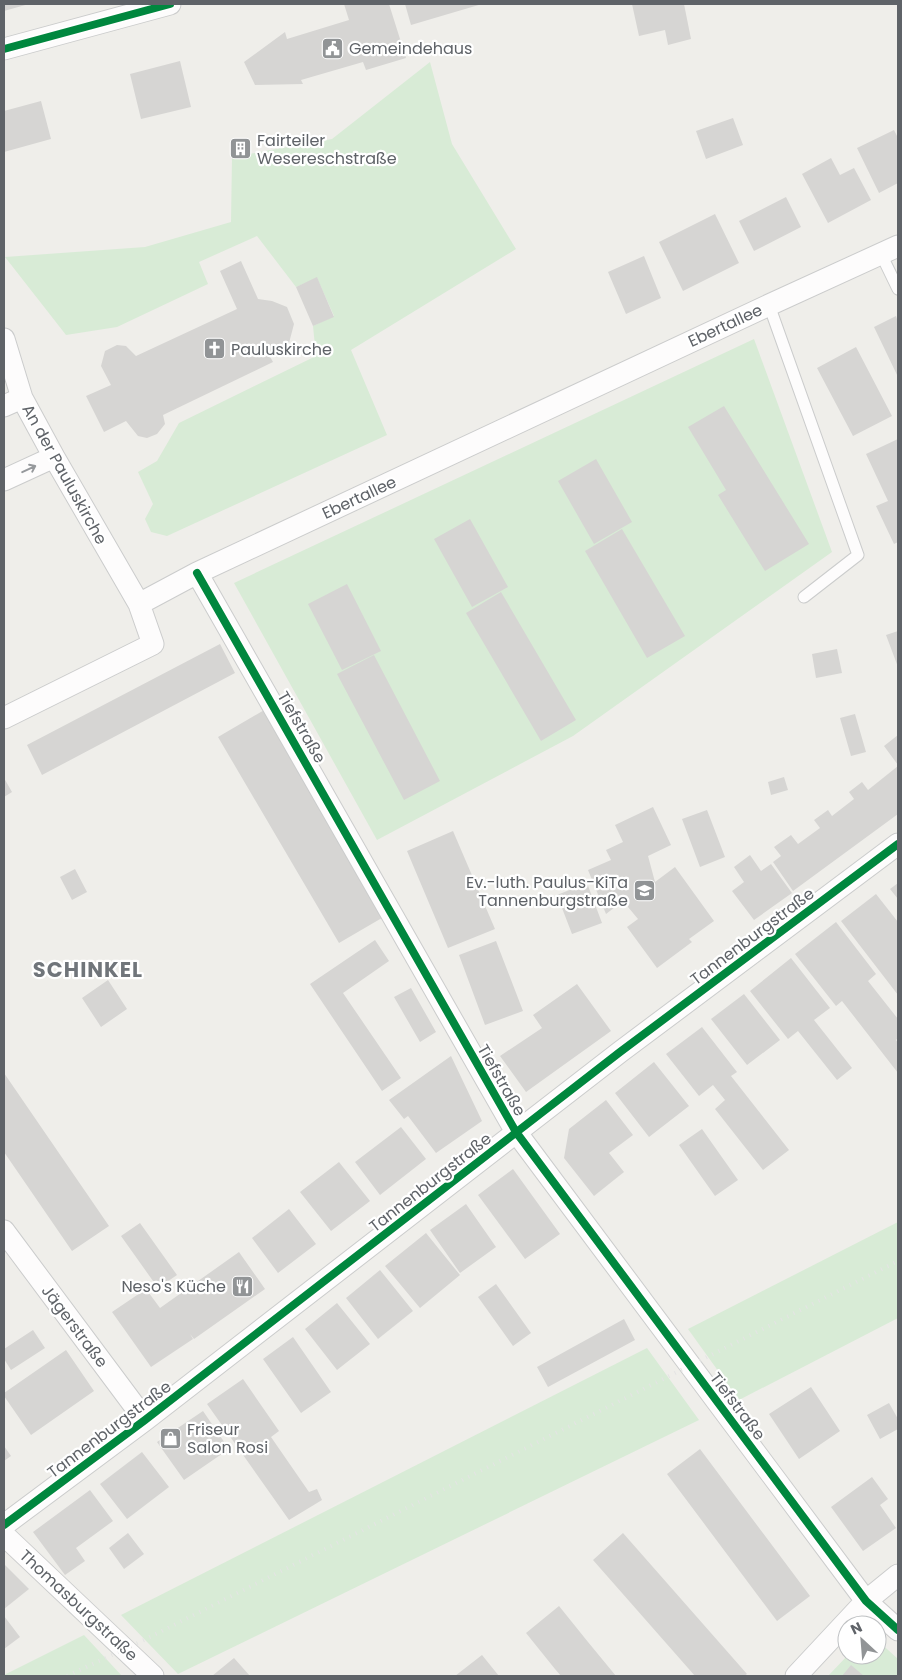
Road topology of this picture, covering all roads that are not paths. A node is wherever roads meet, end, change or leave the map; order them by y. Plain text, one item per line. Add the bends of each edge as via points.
1 (170, 4) edge
2 (4, 49) edge
3 (890, 250) edge
4 (898, 288) edge
5 (769, 305) junction
6 (4, 339) edge
7 (13, 402) edge
8 (54, 457) junction
9 (4, 480) edge
10 (197, 573) junction
11 (804, 597) dead end
12 (139, 604) junction
13 (4, 718) edge
14 (898, 844) edge
15 (516, 1132) junction
16 (4, 1231) edge
17 (145, 1420) junction
18 (4, 1524) edge
19 (4, 1535) edge
20 (898, 1574) edge
21 (866, 1601) junction
22 (898, 1630) edge
23 (153, 1676) edge
24 (796, 1676) edge

1 - 2 street
3 - 4 lane
3 - 5 street, Ebertallee
5 - 10 street, Ebertallee
5 - 11 lane, Ebertallee via 858,555
6 - 7 street, An der Pauluskirche
7 - 8 street, An der Pauluskirche
9 -> 8 street
8 - 12 street, An der Pauluskirche
10 - 12 street, Ebertallee
10 - 15 street, Tiefstraße
12 - 13 street via 153,644
14 - 15 street, Tannenburgstraße
15 - 17 street, Tannenburgstraße
15 - 21 street, Tiefstraße
16 - 17 street, Jägerstraße
17 - 18 street, Tannenburgstraße
19 - 23 street, Thomasburgstraße
20 - 21 street
21 - 22 street, Tiefstraße
21 - 24 street

